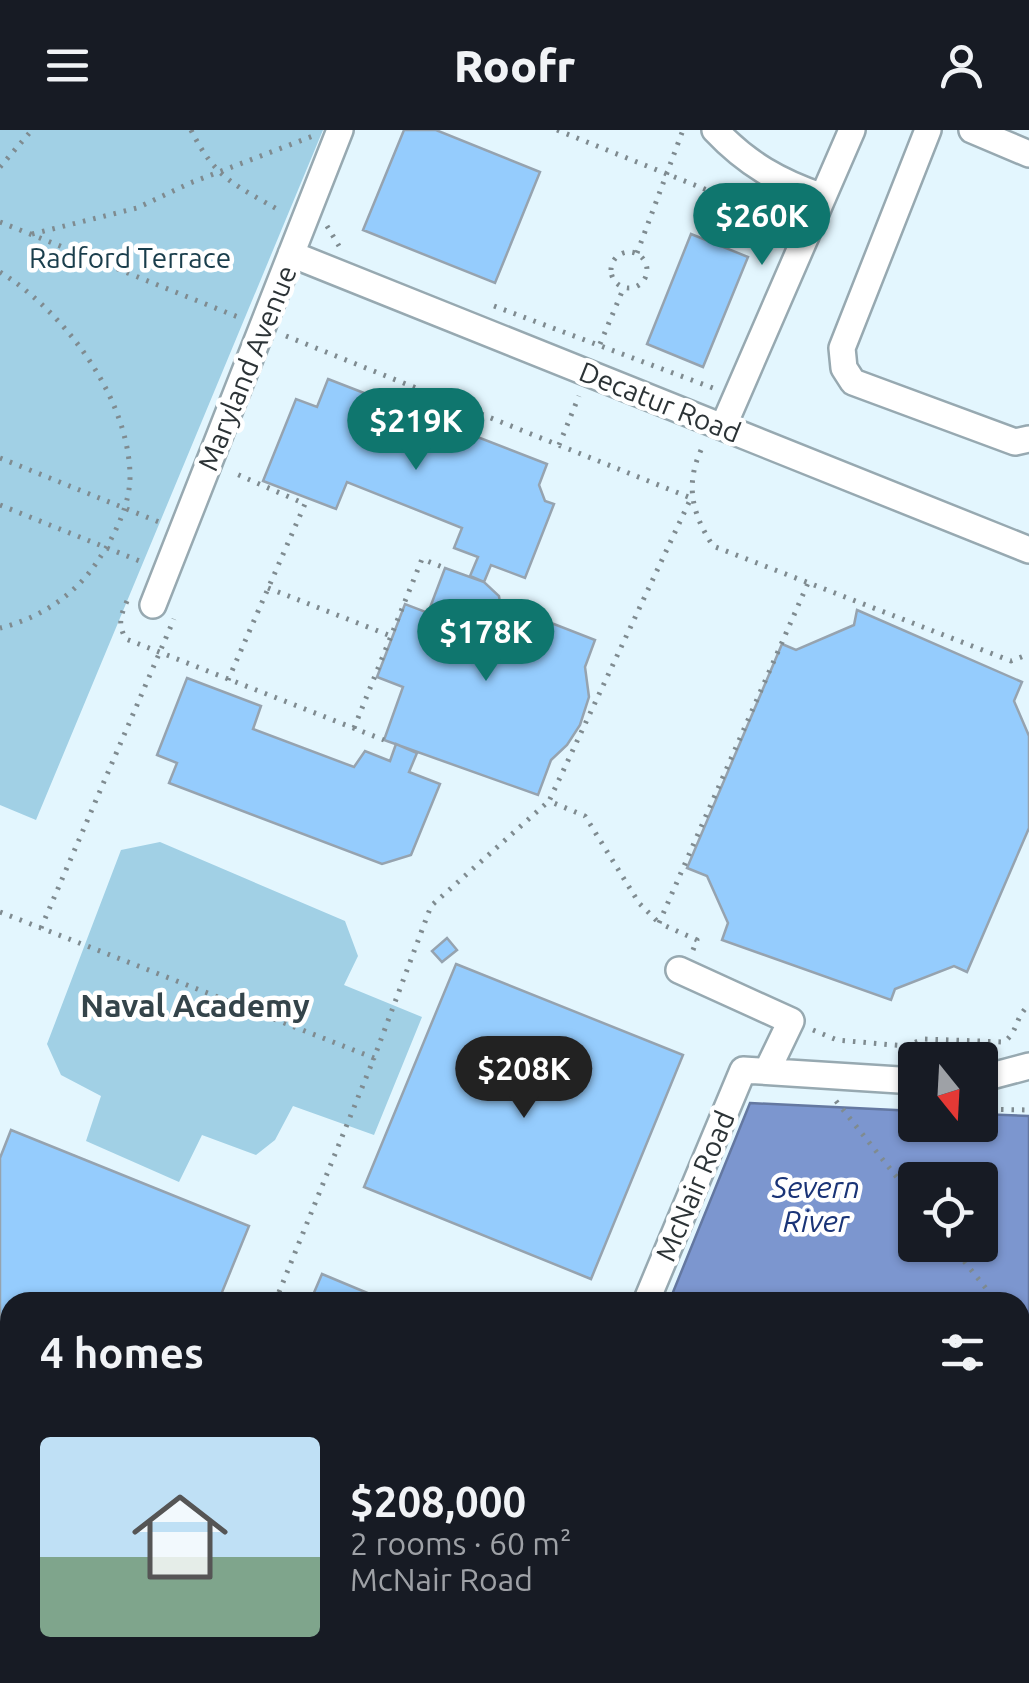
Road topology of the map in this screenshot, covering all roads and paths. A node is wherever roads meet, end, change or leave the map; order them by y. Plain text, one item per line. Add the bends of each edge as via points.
1 (32, 130) edge
2 (191, 130) edge
3 (556, 130) edge
4 (683, 130) edge
5 (715, 130) edge
6 (852, 130) edge
7 (928, 130) edge
8 (972, 130) edge
9 (328, 133) edge
10 (1029, 154) edge
11 (0, 167) edge
12 (218, 173) junction
13 (666, 174) junction
14 (823, 197) junction
15 (284, 214) dead end
16 (324, 218) dead end
17 (0, 222) edge
18 (808, 231) junction
19 (30, 234) junction
20 (344, 250) dead end
21 (637, 253) junction
22 (292, 254) junction
23 (0, 272) edge
24 (490, 304) dead end
25 (263, 327) junction
26 (716, 389) dead end
27 (723, 427) junction
28 (1029, 438) edge
29 (701, 450) dead end
30 (0, 458) edge
31 (228, 466) dead end
32 (691, 498) junction
33 (0, 506) edge
34 (124, 508) junction
35 (159, 522) dead end
36 (106, 548) junction
37 (1029, 550) edge
38 (142, 562) dead end
39 (445, 568) dead end
40 (808, 584) junction
41 (268, 588) junction
42 (165, 610) joint
43 (120, 618) dead end
44 (0, 628) edge
45 (390, 636) junction
46 (160, 653) junction
47 (1029, 654) edge
48 (228, 680) junction
49 (354, 728) junction
50 (384, 740) dead end
51 (550, 802) junction
52 (0, 912) edge
53 (659, 923) junction
54 (41, 928) junction
55 (681, 971) joint
56 (1029, 1005) edge
57 (826, 1036) dead end
58 (374, 1058) junction
59 (1029, 1066) edge
60 (755, 1071) junction
61 (998, 1075) edge
62 (898, 1080) edge
63 (850, 1100) dead end
64 (998, 1109) edge
65 (1029, 1110) edge
66 (898, 1179) edge
67 (965, 1262) edge
68 (279, 1292) edge
69 (651, 1292) edge
70 (989, 1292) edge

1 - 11 path
2 - 12 path
3 - 13 path
4 - 13 path
5 - 14 street via 748,163
6 - 14 street
7 - 28 street via 842,348 844,368 853,382 961,423 1016,442
8 - 10 street
9 - 12 path
9 - 22 street, Maryland Avenue
12 - 15 path
12 - 19 path via 136,208
13 - 18 path
13 - 21 path
14 - 18 street
16 - 20 path
17 - 19 path
18 - 27 street
19 - 25 path
21 - 21 path via 648,266 646,278 632,288 620,286 612,264 619,254
22 - 25 street, Maryland Avenue
22 - 27 street, Decatur Road
23 - 34 path via 56,318 99,378 127,450
24 - 26 path
25 - 32 path
25 - 42 street, Maryland Avenue
27 - 37 street, Decatur Road
29 - 32 path
30 - 34 path
31 - 41 path via 305,504
32 - 40 path via 713,546
32 - 51 path
33 - 36 path
34 - 35 path
34 - 36 path
36 - 38 path
36 - 44 path via 91,572 52,607
39 - 45 path via 422,559
40 - 47 path via 1011,661
40 - 53 path
41 - 45 path
41 - 48 path
42 - 46 path
43 - 46 path via 126,639
45 - 49 path
46 - 48 path
46 - 54 path
48 - 49 path
49 - 50 path
51 - 53 path via 585,816 639,903
51 - 58 path via 431,906
52 - 54 path
53 - 55 path via 697,940
54 - 58 path
55 - 60 street, McNair Road via 791,1021
56 - 57 path via 1004,1042 924,1039 905,1046
58 - 68 path
59 - 61 street
60 - 62 street
60 - 69 street, McNair Road
63 - 66 path via 834,1099
64 - 65 path
67 - 70 path

